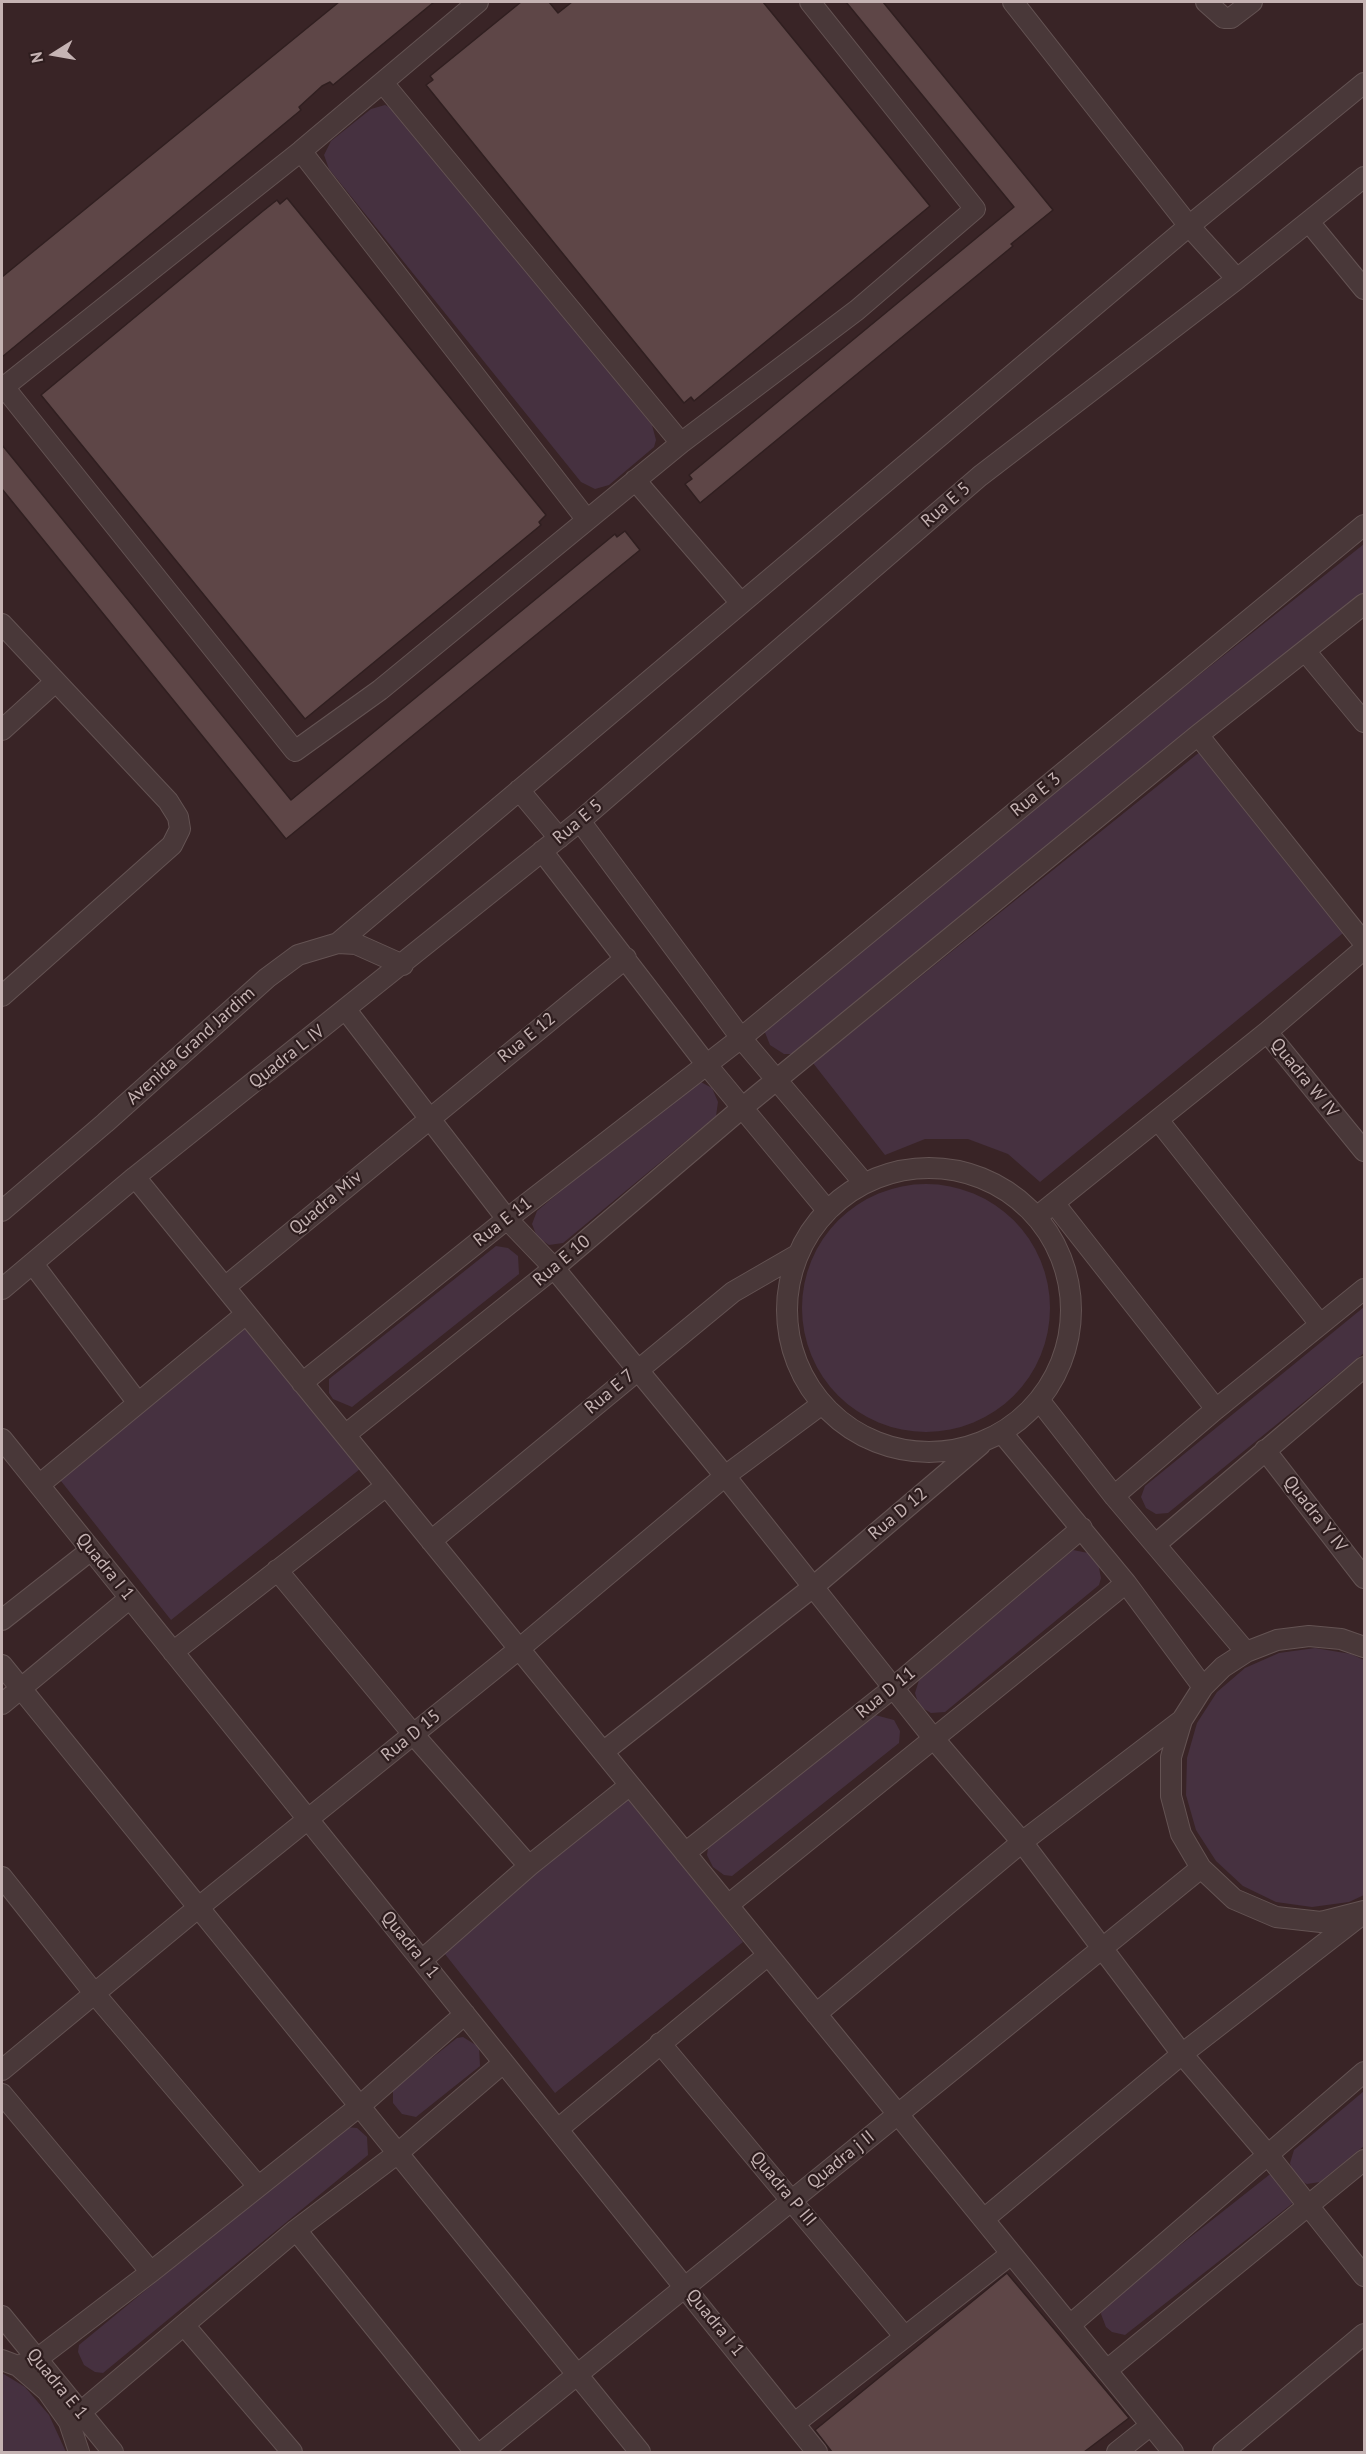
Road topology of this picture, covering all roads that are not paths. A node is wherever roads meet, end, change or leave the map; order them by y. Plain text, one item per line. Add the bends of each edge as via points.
1 (478, 2) edge
2 (810, 2) edge
3 (1013, 2) edge
4 (1206, 2) edge
5 (1252, 2) edge
6 (384, 83) junction
7 (1365, 83) edge
8 (301, 151) junction
9 (1365, 177) edge
10 (1309, 222) junction
11 (1189, 226) junction
12 (1237, 279) junction
13 (1365, 289) edge
14 (681, 443) junction
15 (635, 480) junction
16 (587, 520) junction
17 (1365, 525) edge
18 (741, 603) junction
19 (1365, 604) edge
20 (2, 624) edge
21 (1306, 652) junction
22 (54, 683) junction
23 (1365, 722) edge
24 (2, 730) edge
25 (1198, 735) junction
26 (519, 790) junction
27 (580, 821) junction
28 (559, 838) junction
29 (542, 851) junction
30 (338, 943) junction
31 (1365, 943) edge
32 (1365, 949) edge
33 (626, 958) junction
34 (403, 964) junction
35 (2, 996) edge
36 (346, 1010) junction
37 (1267, 1032) junction
38 (741, 1038) junction
39 (706, 1064) junction
40 (776, 1082) junction
41 (742, 1108) junction
42 (427, 1118) junction
43 (1158, 1120) junction
44 (1365, 1151) edge
45 (135, 1177) junction
46 (864, 1182) junction
47 (1046, 1209) junction
48 (2, 1210) edge
49 (827, 1210) junction
50 (507, 1219) junction
51 (797, 1255) junction
52 (33, 1264) junction
53 (554, 1268) junction
54 (225, 1287) junction
55 (2, 1289) edge
56 (1365, 1289) edge
57 (246, 1314) junction
58 (1320, 1324) junction
59 (638, 1369) junction
60 (1363, 1372) edge
61 (302, 1383) junction
62 (1039, 1400) junction
63 (138, 1403) junction
64 (822, 1404) junction
65 (1216, 1409) junction
66 (1002, 1433) junction
67 (345, 1435) junction
68 (2, 1439) edge
69 (984, 1442) junction
70 (1265, 1450) junction
71 (725, 1476) junction
72 (39, 1485) junction
73 (387, 1486) junction
74 (1114, 1496) junction
75 (1082, 1528) junction
76 (431, 1540) junction
77 (1156, 1544) junction
78 (92, 1550) junction
79 (278, 1570) junction
80 (1365, 1578) edge
81 (1126, 1583) junction
82 (813, 1587) junction
83 (130, 1598) junction
84 (2, 1620) edge
85 (1365, 1647) edge
86 (519, 1649) junction
87 (173, 1652) junction
88 (1246, 1652) junction
89 (2, 1665) edge
90 (1203, 1687) junction
91 (22, 1688) junction
92 (893, 1688) junction
93 (2, 1704) edge
94 (1182, 1720) junction
95 (413, 1734) junction
96 (934, 1739) junction
97 (603, 1752) junction
98 (630, 1785) junction
99 (309, 1820) junction
100 (1022, 1842) junction
101 (685, 1853) junction
102 (529, 1866) junction
103 (1201, 1868) junction
104 (2, 1877) edge
105 (728, 1905) junction
106 (199, 1907) junction
107 (1365, 1912) edge
108 (1103, 1947) junction
109 (768, 1955) junction
110 (422, 1960) junction
111 (94, 1993) junction
112 (465, 2014) junction
113 (816, 2014) junction
114 (660, 2043) junction
115 (1182, 2054) junction
116 (502, 2064) junction
117 (2, 2070) edge
118 (1365, 2072) edge
119 (2, 2094) edge
120 (361, 2105) junction
121 (898, 2114) junction
122 (558, 2129) junction
123 (398, 2153) junction
124 (1269, 2156) junction
125 (1365, 2160) edge
126 (257, 2185) junction
127 (793, 2200) junction
128 (1308, 2205) junction
129 (984, 2219) junction
130 (296, 2230) junction
131 (1011, 2254) junction
132 (151, 2272) junction
133 (1365, 2276) edge
134 (686, 2287) junction
135 (2, 2316) edge
136 (184, 2325) junction
137 (1070, 2325) junction
138 (1365, 2334) edge
139 (905, 2337) junction
140 (36, 2359) junction
141 (10, 2363) edge
142 (1107, 2370) junction
143 (577, 2375) junction
144 (74, 2417) junction
145 (795, 2423) junction
146 (1151, 2425) junction
147 (79, 2452) edge
148 (113, 2452) edge
149 (292, 2452) edge
150 (475, 2452) edge
151 (482, 2452) edge
152 (640, 2452) edge
153 (817, 2452) edge
154 (1117, 2452) edge
155 (1173, 2452) edge
156 (1223, 2452) edge

1 - 6 street
2 - 14 street via 975,209 857,310
3 - 11 street
4 - 5 street via 1224,18 1231,18
6 - 8 street
6 - 14 street
7 - 11 street
8 - 16 street
8 - 16 street via 4,387 295,751 380,690
9 - 10 street, Rua E 5
10 - 12 street, Rua E 5
10 - 13 street
11 - 12 street
11 - 18 street
12 - 27 street, Rua E 5 via 980,476
14 - 15 street
15 - 16 street
15 - 18 street
17 - 38 street, Rua E 3
18 - 26 street
19 - 21 street, Rua E 10
20 - 22 street
21 - 23 street
21 - 25 street, Rua E 10
22 - 24 street
22 - 35 street via 168,801 180,829 172,845
25 - 31 street
25 - 40 street, Rua E 10
26 - 28 street
26 - 30 street
27 - 28 street, Rua E 5
27 - 38 street
28 - 29 street, Rua E 5
29 - 33 street
29 - 34 street, Quadra L IV
30 - 34 street, Avenida Grand Jardim via 357,944
30 - 48 street, Avenida Grand Jardim via 298,955 267,978
32 - 37 street
33 - 39 street
33 - 42 street, Rua E 12
34 - 36 street, Quadra L IV
36 - 42 street
36 - 45 street, Quadra L IV
37 - 43 street
37 - 44 street, Quadra W IV
38 - 39 street, Rua E 3
38 - 40 street
39 - 41 street
39 - 50 street, Rua E 11
40 - 41 street, Rua E 10
40 - 46 street
41 - 49 street
41 - 53 street, Rua E 10
42 - 50 street
42 - 54 street, Quadra Miv
43 - 47 street
43 - 58 street
45 - 52 street, Quadra L IV
45 - 54 street
46 - 47 street via 903,1169 943,1168 982,1178
46 - 49 street
47 - 62 street via 1068,1285 1071,1316 1056,1374
47 - 65 street
49 - 51 street
50 - 53 street
50 - 61 street, Rua E 11
51 - 59 street, Rua E 7 via 733,1292
51 - 64 street via 786,1307 795,1359
52 - 55 street, Quadra L IV
52 - 63 street
53 - 59 street
53 - 67 street, Rua E 10
54 - 57 street
56 - 58 street
57 - 61 street
57 - 63 street
58 - 65 street
59 - 71 street
59 - 76 street, Rua E 7
60 - 70 street
61 - 67 street
62 - 66 street
62 - 74 street
63 - 72 street
64 - 69 street via 855,1433 896,1450 941,1453
64 - 71 street, Rua D 15
65 - 74 street
66 - 69 street
66 - 75 street
67 - 73 street
68 - 72 street, Quadra I 1
69 - 82 street, Rua D 12
70 - 77 street
70 - 80 street, Quadra Y IV
71 - 82 street
71 - 86 street, Rua D 15
72 - 78 street, Quadra I 1
73 - 76 street
73 - 79 street
74 - 77 street
75 - 81 street
75 - 92 street, Rua D 11
76 - 86 street
77 - 88 street
78 - 83 street, Quadra I 1
78 - 84 street
79 - 87 street
79 - 95 street
81 - 90 street
81 - 96 street
82 - 92 street
82 - 97 street, Rua D 12
83 - 87 street, Quadra I 1
83 - 91 street
85 - 88 street via 1341,1639 1309,1636 1277,1640
86 - 95 street, Rua D 15
86 - 97 street
87 - 99 street, Quadra I 1
88 - 90 street
89 - 91 street
90 - 94 street
91 - 93 street
91 - 106 street
92 - 96 street
92 - 101 street, Rua D 11
94 - 100 street
94 - 103 street via 1171,1757 1171,1796 1181,1834
95 - 99 street, Rua D 15
95 - 102 street
96 - 100 street
96 - 105 street
97 - 98 street
98 - 101 street
98 - 102 street
99 - 106 street, Rua D 15
99 - 110 street, Quadra I 1
100 - 108 street
100 - 113 street
101 - 105 street
102 - 110 street
103 - 107 street via 1234,1899 1276,1917 1321,1922
103 - 108 street, Quadra j II
104 - 111 street
105 - 109 street
106 - 111 street, Rua D 15
106 - 120 street
107 - 115 street
108 - 115 street
108 - 121 street, Quadra j II
109 - 113 street
109 - 114 street
110 - 112 street, Quadra I 1
111 - 117 street, Rua D 15
111 - 126 street
112 - 116 street, Quadra I 1
112 - 120 street
113 - 121 street
114 - 122 street
114 - 127 street, Quadra P III
115 - 124 street
115 - 129 street
116 - 122 street, Quadra I 1
116 - 123 street
118 - 124 street
119 - 132 street
120 - 123 street
120 - 126 street
121 - 127 street, Quadra j II
121 - 129 street
122 - 134 street, Quadra I 1
123 - 130 street
123 - 143 street
124 - 128 street
124 - 137 street
125 - 128 street
126 - 132 street
127 - 134 street, Quadra j II
127 - 139 street, Quadra P III
128 - 133 street
128 - 142 street
129 - 131 street
130 - 136 street
130 - 150 street
131 - 137 street
131 - 139 street
132 - 140 street
134 - 143 street, Quadra j II
134 - 145 street, Quadra I 1
135 - 140 street, Quadra E 1
136 - 144 street
136 - 149 street
137 - 142 street
138 - 156 street
139 - 145 street
140 - 141 street
140 - 144 street, Quadra E 1
141 - 144 street
142 - 146 street
143 - 151 street, Quadra j II
143 - 152 street
144 - 147 street
144 - 148 street, Quadra E 1
145 - 153 street, Quadra I 1
146 - 154 street
146 - 155 street

